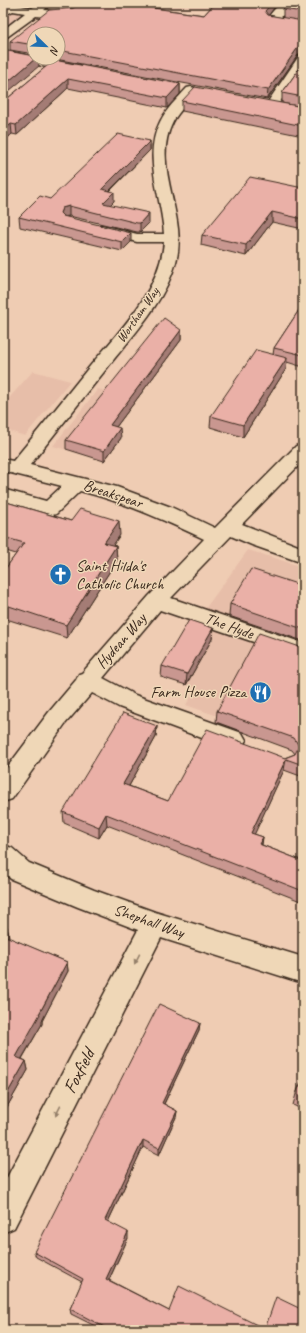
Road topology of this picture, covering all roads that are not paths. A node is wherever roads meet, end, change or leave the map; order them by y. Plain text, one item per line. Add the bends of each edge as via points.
1 (46, 3) edge
2 (85, 3) edge
3 (4, 11) edge
4 (34, 11) junction
5 (303, 11) edge
6 (303, 26) edge
7 (3, 35) edge
8 (3, 54) edge
9 (26, 59) edge
10 (303, 59) edge
11 (49, 66) edge
12 (61, 66) edge
13 (90, 72) edge
14 (39, 74) edge
15 (176, 88) edge
16 (257, 104) edge
17 (271, 106) junction
18 (284, 109) edge
19 (92, 227) edge
20 (172, 238) junction
21 (303, 450) edge
22 (8, 475) edge
23 (77, 483) junction
24 (224, 532) junction
25 (303, 556) edge
26 (156, 601) junction
27 (303, 651) edge
28 (87, 680) junction
29 (254, 747) edge
30 (3, 792) edge
31 (3, 856) edge
32 (155, 924) junction
33 (303, 970) edge
34 (3, 1217) edge

1 - 4 street
2 - 4 street via 75,11 64,14 51,15
3 - 4 street via 11,7
4 - 7 street
5 - 6 street via 282,8 272,21
8 - 9 street
10 - 17 street
11 - 14 street
12 - 13 street
15 - 20 street, Wortham Way via 199,92 173,111 160,138 158,155 172,224
16 - 17 street
17 - 18 street
19 - 20 street via 137,238
20 - 22 street, Wortham Way via 165,274 154,297
21 - 24 street, Hydean Way
22 - 23 street, Breakspear
22 - 23 street via 49,509
23 - 24 street, Breakspear
24 - 25 street via 259,540
24 - 26 street, Hydean Way
26 - 27 street, The Hyde
26 - 28 street, Hydean Way
28 - 29 street via 127,701
28 - 30 street, Hydean Way
31 - 32 street, Shephall Way via 20,870 87,899
32 - 33 street, Shephall Way
32 -> 34 street, Foxfield

